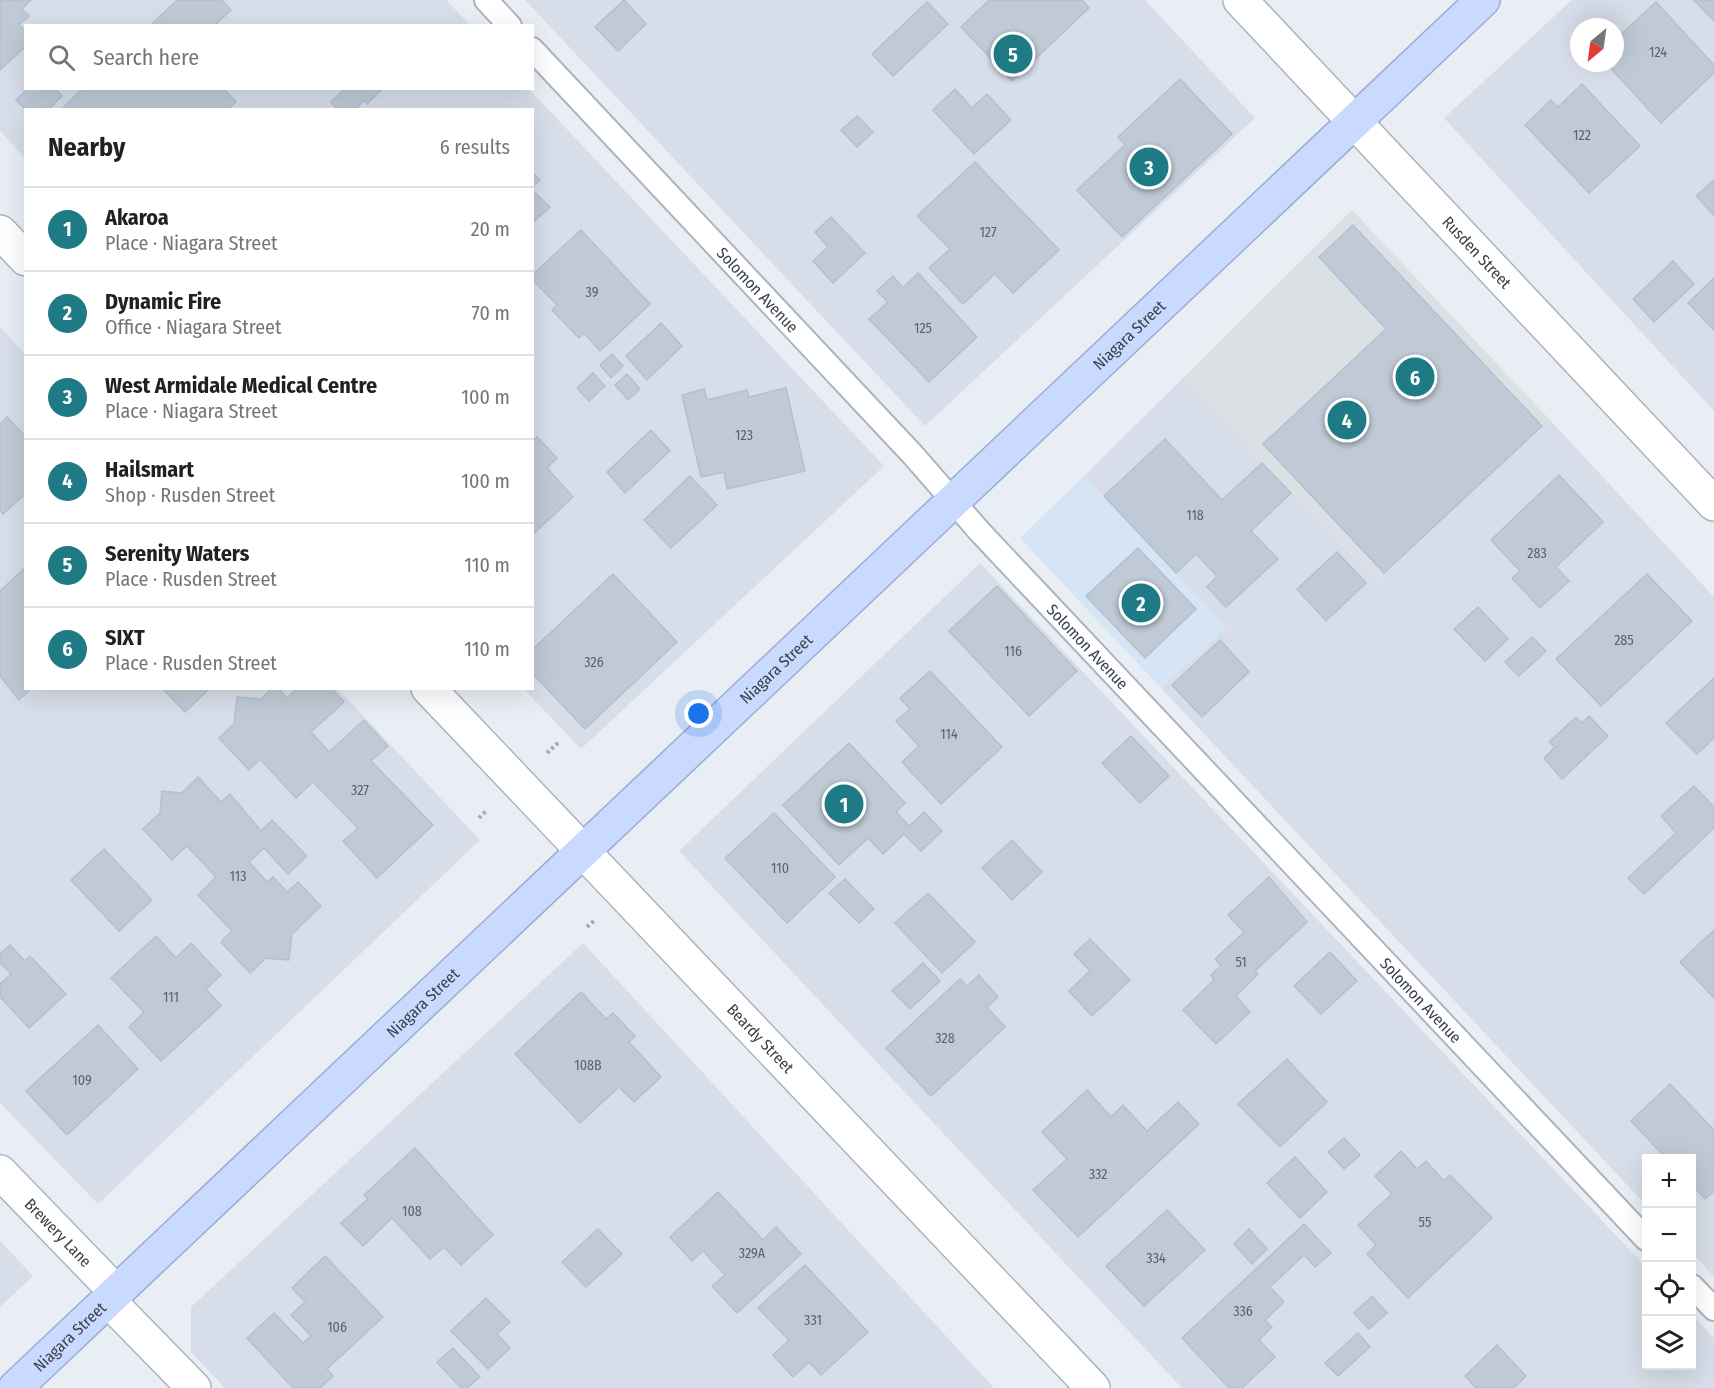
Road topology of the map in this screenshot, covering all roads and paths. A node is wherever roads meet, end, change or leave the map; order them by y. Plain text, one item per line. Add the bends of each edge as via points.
1 (486, 0) edge
2 (1240, 0) edge
3 (1483, 0) edge
4 (508, 24) edge
5 (534, 51) edge
6 (1354, 121) junction
7 (0, 232) edge
8 (24, 257) edge
9 (953, 501) junction
10 (1714, 504) edge
11 (430, 690) edge
12 (560, 741) dead end
13 (547, 753) dead end
14 (487, 810) dead end
15 (479, 818) dead end
16 (581, 852) junction
17 (0, 1172) edge
18 (1642, 1234) edge
19 (1696, 1290) edge
20 (112, 1296) junction
21 (1714, 1309) edge
22 (15, 1388) edge
23 (194, 1388) edge
24 (1093, 1388) edge

1 - 4 lane
2 - 6 street, Rusden Street
3 - 6 street, Niagara Street
5 - 9 lane, Solomon Avenue
6 - 9 street, Niagara Street
6 - 10 street, Rusden Street
7 - 8 street
9 - 16 street, Niagara Street
9 - 18 lane, Solomon Avenue
11 - 16 street, Beardy Street
12 - 13 path
14 - 15 path
16 - 20 street, Niagara Street
16 - 24 street, Beardy Street
17 - 20 street, Brewery Lane
19 - 21 lane
20 - 22 street, Niagara Street
20 - 23 street, Brewery Lane

